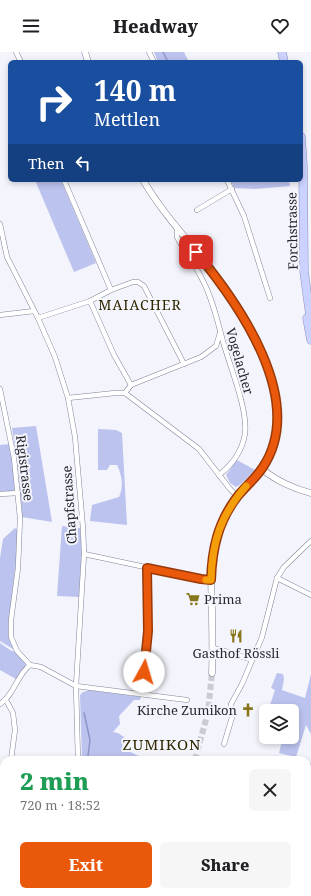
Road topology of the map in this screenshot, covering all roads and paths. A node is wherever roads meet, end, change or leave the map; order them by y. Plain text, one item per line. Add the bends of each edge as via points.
1 (303, 166) edge
2 (65, 182) edge
3 (144, 182) edge
4 (228, 182) edge
5 (299, 182) edge
6 (232, 189) junction
7 (197, 210) dead end
8 (0, 225) edge
9 (177, 230) junction
10 (111, 290) junction
11 (270, 298) dead end
12 (90, 301) junction
13 (34, 311) junction
14 (0, 315) edge
15 (38, 318) junction
16 (311, 323) edge
17 (221, 331) junction
18 (311, 340) edge
19 (184, 364) junction
20 (131, 385) junction
21 (0, 388) edge
22 (125, 393) junction
23 (68, 398) junction
24 (262, 469) junction
25 (219, 475) junction
26 (311, 492) edge
27 (18, 493) junction
28 (0, 494) edge
29 (238, 496) junction
30 (311, 542) edge
31 (84, 554) junction
32 (147, 568) junction
33 (277, 578) junction
34 (211, 580) junction
35 (311, 595) edge
36 (213, 648) junction
37 (252, 660) junction
38 (30, 665) junction
39 (212, 673) tunnel mouth
40 (76, 686) junction
41 (142, 694) junction
42 (6, 700) junction
43 (187, 700) dead end
44 (0, 704) edge
45 (224, 744) dead end
46 (12, 756) edge
47 (78, 756) edge

1 - 16 highway, Forchstrasse via 304,271
2 - 10 street
3 - 9 street
4 - 6 street
5 - 18 highway, Forchstrasse via 301,273
6 - 7 street
6 - 11 street via 244,216
8 - 13 street, Chapfstrasse via 7,257
9 - 17 street, Vogelacher via 177,237 203,279
9 - 24 street via 229,294 254,337 272,379 278,413 277,429 271,452
10 - 12 street
10 - 19 street via 132,282 144,286
12 - 15 street
12 - 20 street via 114,355
13 - 14 street
13 - 15 street, Chapfstrasse
15 - 23 street, Chapfstrasse via 55,357
17 - 19 street via 216,346 201,357
17 - 25 street, Vogelacher via 245,423 238,454
19 - 20 street
20 - 22 street
21 - 27 street, Rigistrasse
22 - 23 street
22 - 25 street via 199,449
23 - 31 street, Chapfstrasse via 78,464
24 - 26 street via 273,477
24 - 29 street
25 - 29 street
27 - 28 street
27 - 38 street, Rigistrasse via 18,568 11,637 17,651
29 - 34 street via 216,537
30 - 33 street via 284,567
31 - 32 street
31 - 40 street, Chapfstrasse
32 - 34 street
32 - 41 street via 148,631
33 - 35 street
33 - 37 street via 262,637
34 - 36 street
36 - 37 street
36 - 39 street
37 - 45 street via 231,704 233,714
38 - 40 street via 41,667
38 - 42 street via 24,669
40 - 41 street
40 - 47 street, Chapfstrasse
41 - 43 street
42 - 44 street
42 - 46 street via 13,713 15,730

